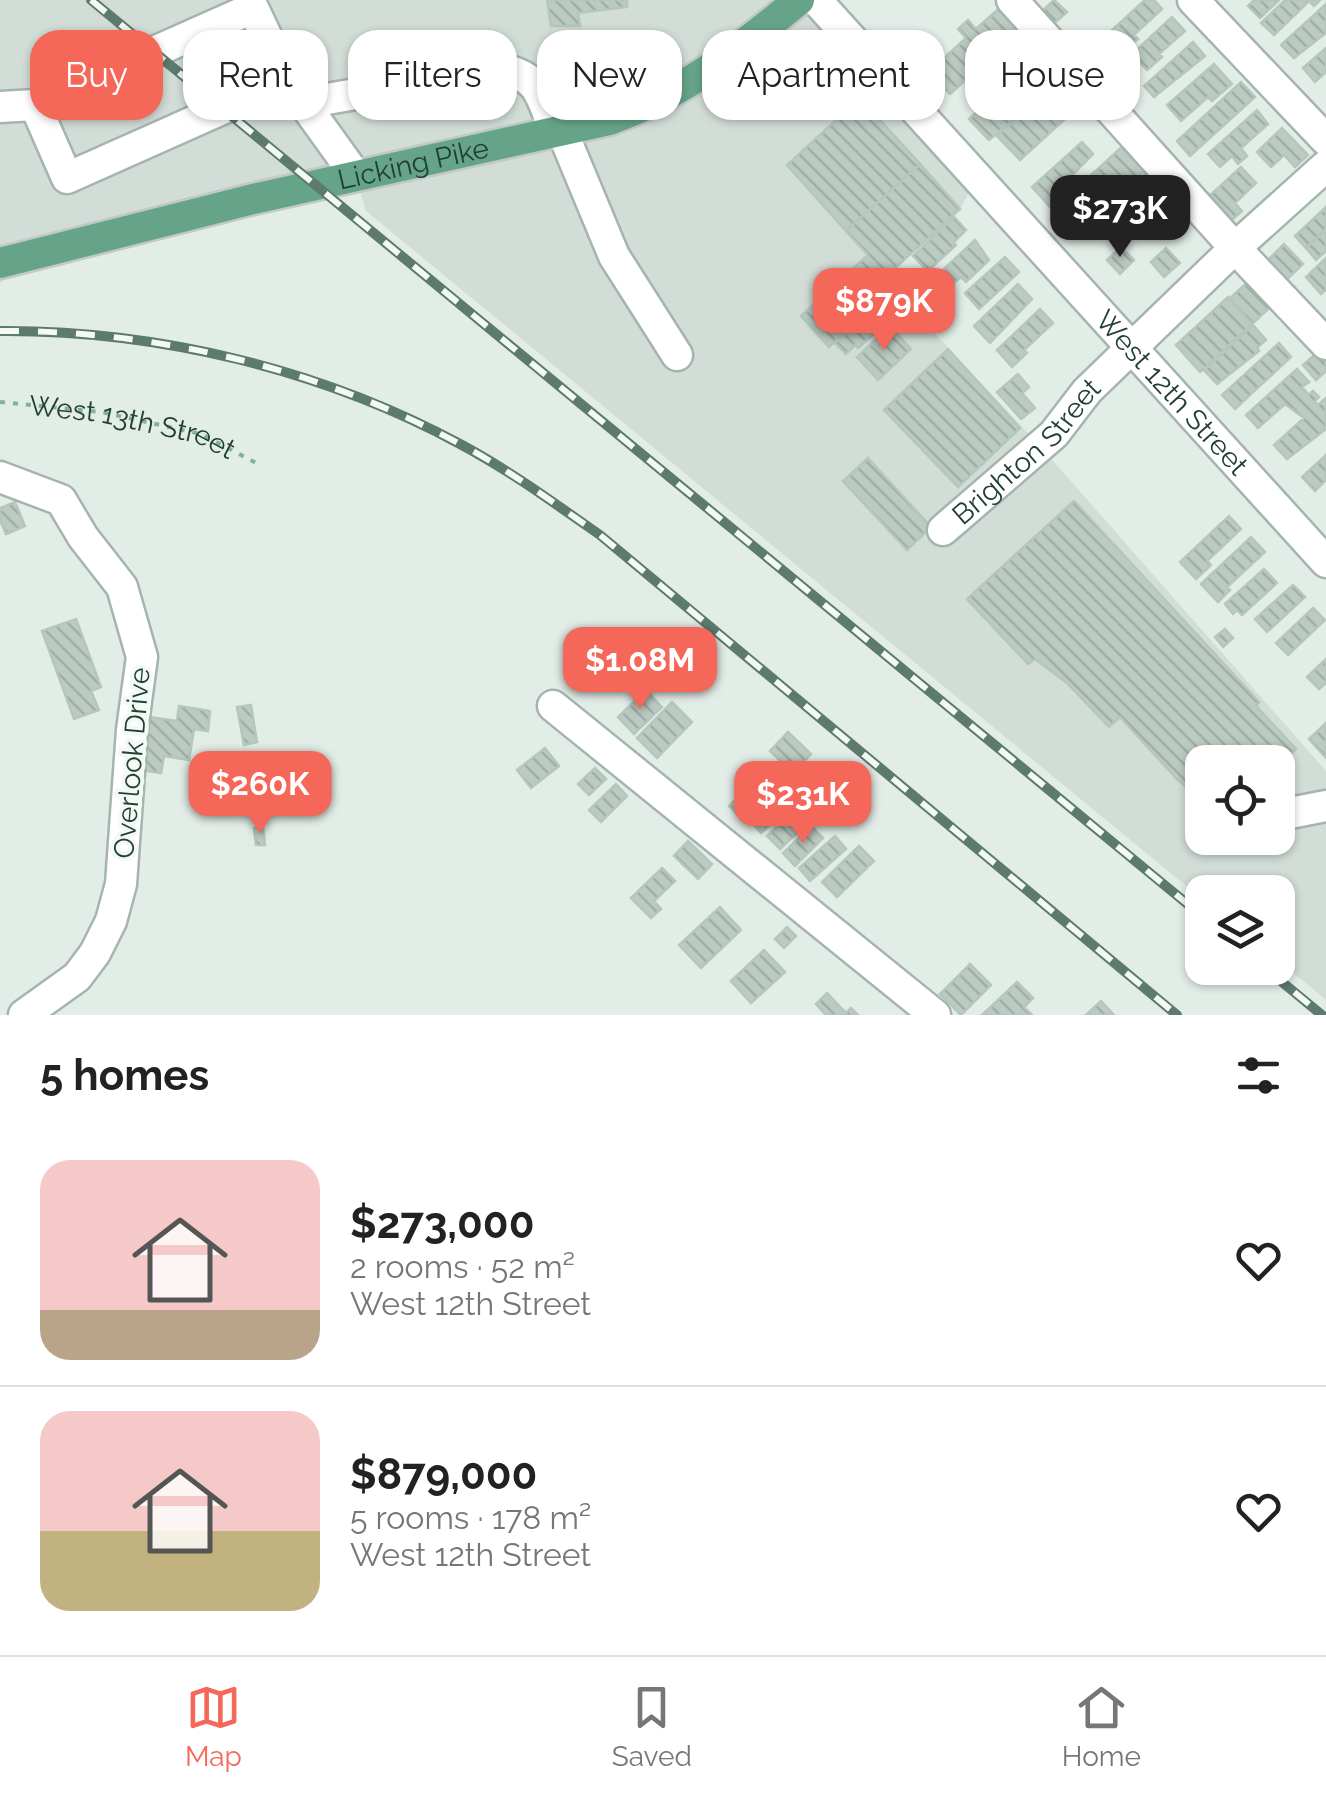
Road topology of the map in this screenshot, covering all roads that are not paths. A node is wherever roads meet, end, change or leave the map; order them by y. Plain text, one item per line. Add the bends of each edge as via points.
1 (799, 0) edge
2 (816, 0) edge
3 (1012, 0) edge
4 (1194, 0) edge
5 (204, 30) edge
6 (264, 30) edge
7 (328, 88) edge
8 (30, 106) edge
9 (0, 107) edge
10 (41, 120) edge
11 (221, 120) edge
12 (316, 120) edge
13 (558, 132) junction
14 (1326, 140) edge
15 (1326, 166) edge
16 (356, 176) junction
17 (1235, 248) junction
18 (0, 263) edge
19 (1326, 344) edge
20 (1134, 348) junction
21 (677, 356) dead end
22 (0, 477) edge
23 (943, 530) dead end
24 (1326, 562) edge
25 (553, 706) dead end
26 (1326, 806) edge
27 (1295, 812) edge
28 (24, 1015) edge
29 (935, 1015) edge

1 - 13 main road, Licking Pike via 732,55 651,105
2 - 20 street, West 12th Street
3 - 17 street
4 - 14 street
5 - 6 street via 253,8
7 - 13 street via 519,72 535,83
8 - 9 street
10 - 11 street via 67,178
12 - 16 street
13 - 16 main road, Licking Pike
13 - 21 street via 614,256
15 - 17 street, Brighton Street
16 - 18 main road, Licking Pike
17 - 19 street
17 - 20 street, Brighton Street
20 - 23 street, Brighton Street via 1054,434
20 - 24 street, West 12th Street
22 - 28 street, Overlook Drive via 61,500 122,587 142,657 121,884 111,921 77,977
25 - 29 street
26 - 27 street

